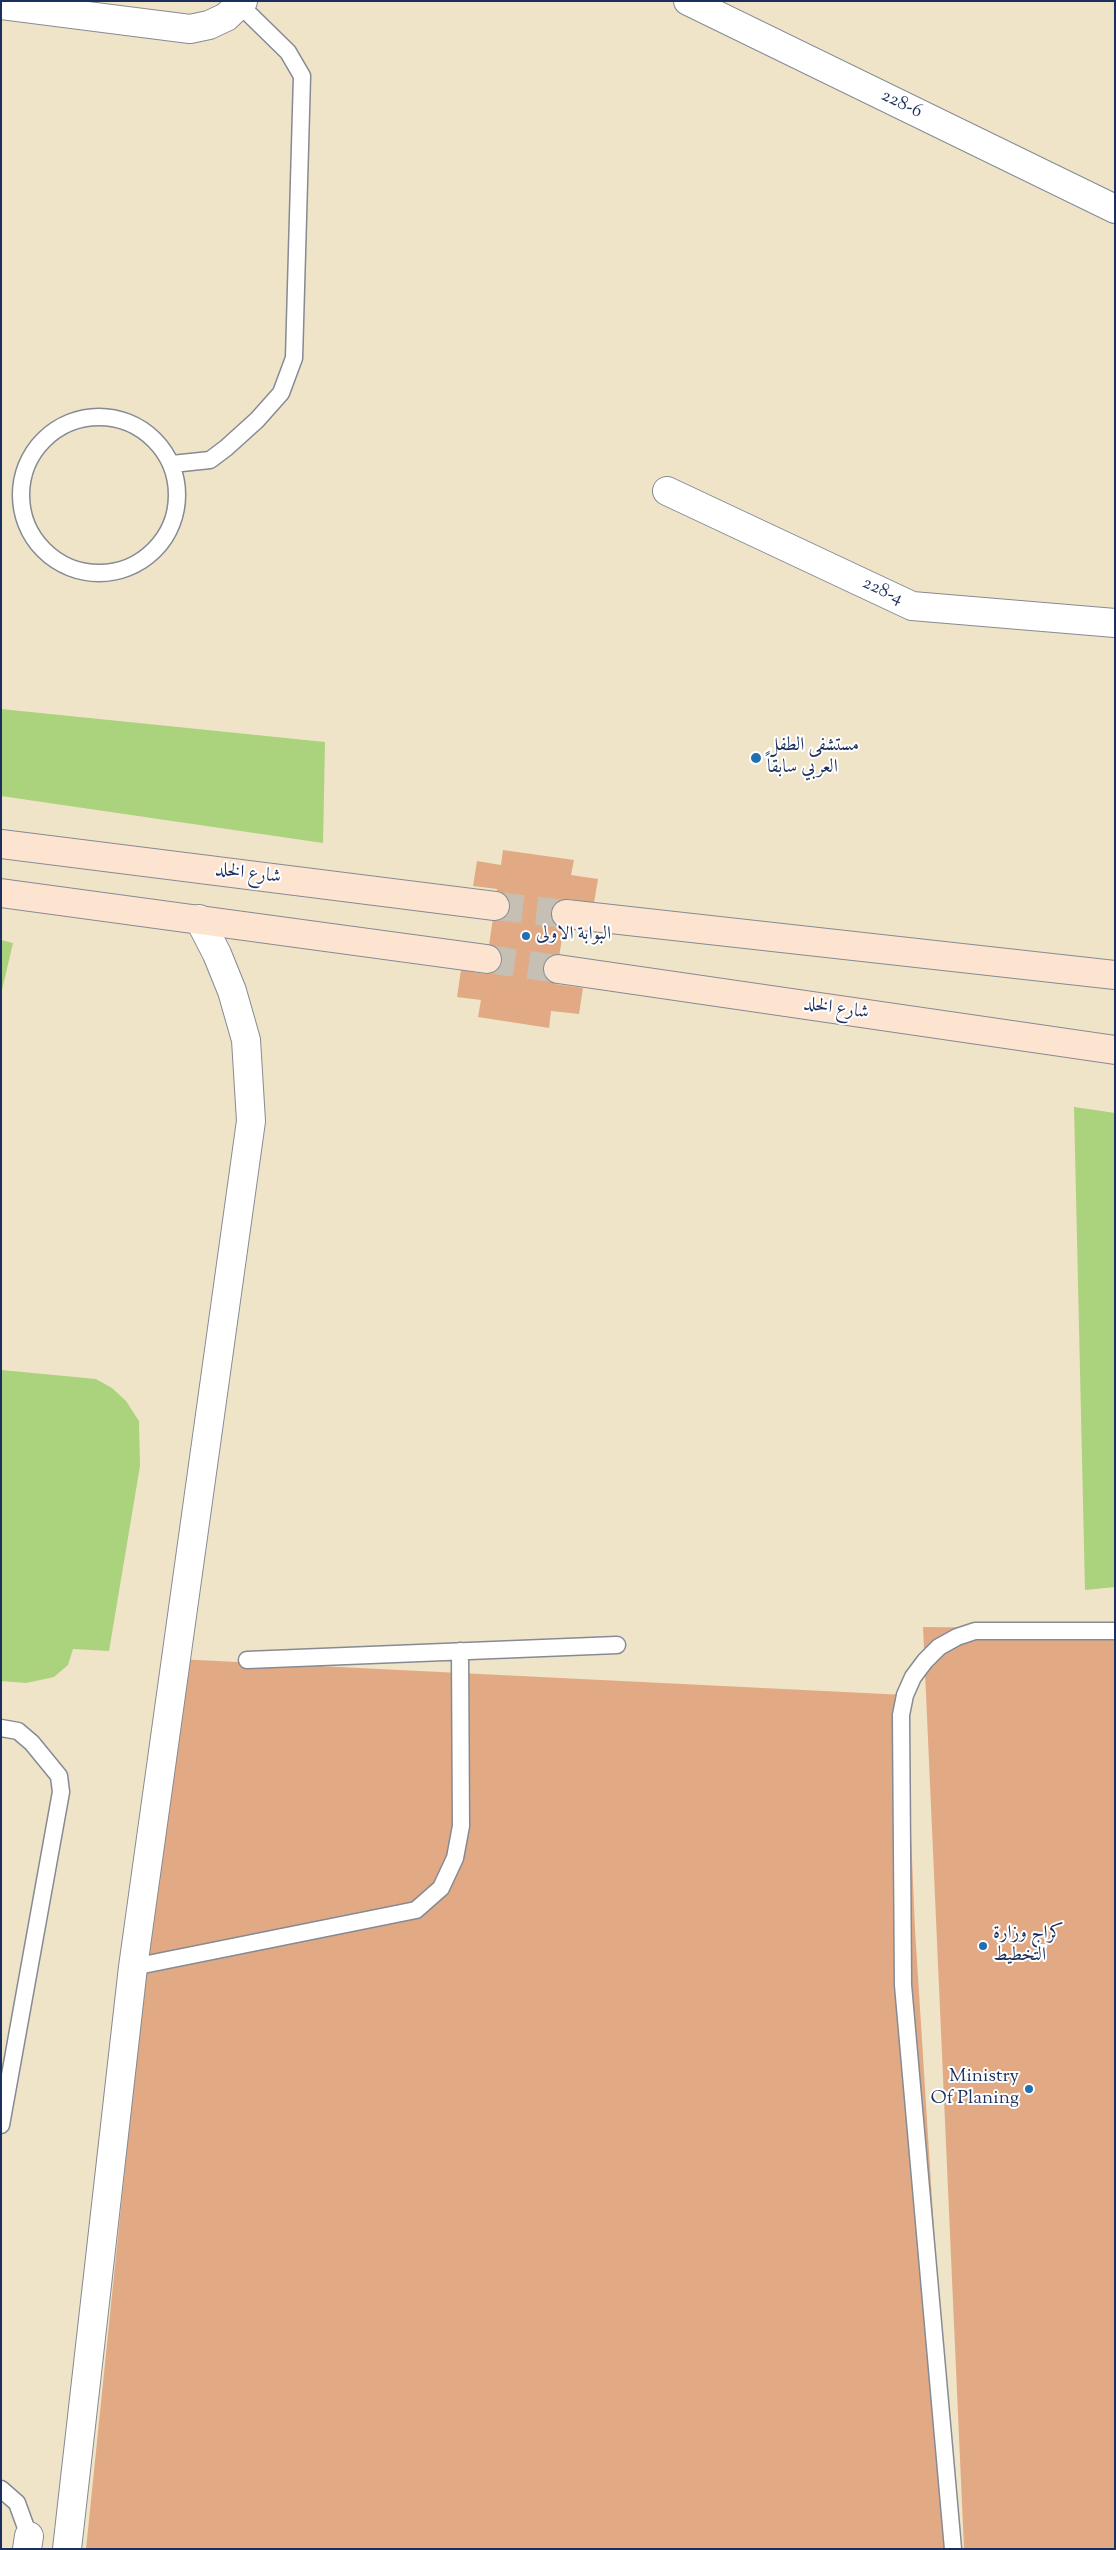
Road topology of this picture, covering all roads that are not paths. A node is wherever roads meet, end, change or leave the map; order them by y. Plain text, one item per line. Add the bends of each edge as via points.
1 (688, 1) edge
2 (242, 3) edge
3 (1, 5) edge
4 (1115, 209) edge
5 (172, 464) junction
6 (667, 491) dead end
7 (1115, 623) edge
8 (1, 844) edge
9 (1, 893) edge
10 (495, 906) tunnel mouth
11 (566, 914) tunnel mouth
12 (199, 919) junction
13 (487, 959) tunnel mouth
14 (558, 969) tunnel mouth
15 (1115, 976) edge
16 (1115, 1050) edge
17 (1115, 1631) edge
18 (616, 1645) dead end
19 (460, 1651) junction
20 (247, 1660) dead end
21 (1, 1728) edge
22 (133, 1967) junction
23 (1, 2125) edge
24 (1, 2489) edge
25 (28, 2542) edge
26 (67, 2549) edge
27 (953, 2549) edge

1 - 4 street, 228-6
2 - 3 street via 226,17 190,30
2 - 5 lane via 288,52 302,76 294,358 281,393 258,420 226,448 210,460
5 - 5 lane via 158,442 137,426 113,417 86,417 62,425 41,441 26,463 20,488 23,514 32,538 50,557 72,570 98,574 124,570 146,558 168,531 175,515 177,489
6 - 7 street, 228-4 via 912,606
8 - 10 main road, شارع الخلد
9 - 12 main road
11 - 15 main road
12 - 13 main road
12 - 22 street via 232,991 246,1040 251,1121
14 - 16 main road, شارع الخلد
17 - 27 lane via 975,1631 939,1647 924,1661 904,1695 901,1715 903,1984
18 - 19 lane
19 - 20 lane
19 - 22 lane via 461,1826 455,1858 441,1888 416,1910
21 - 23 lane via 18,1732 32,1743 58,1776 61,1792
22 - 26 street
24 - 25 lane via 17,2503

